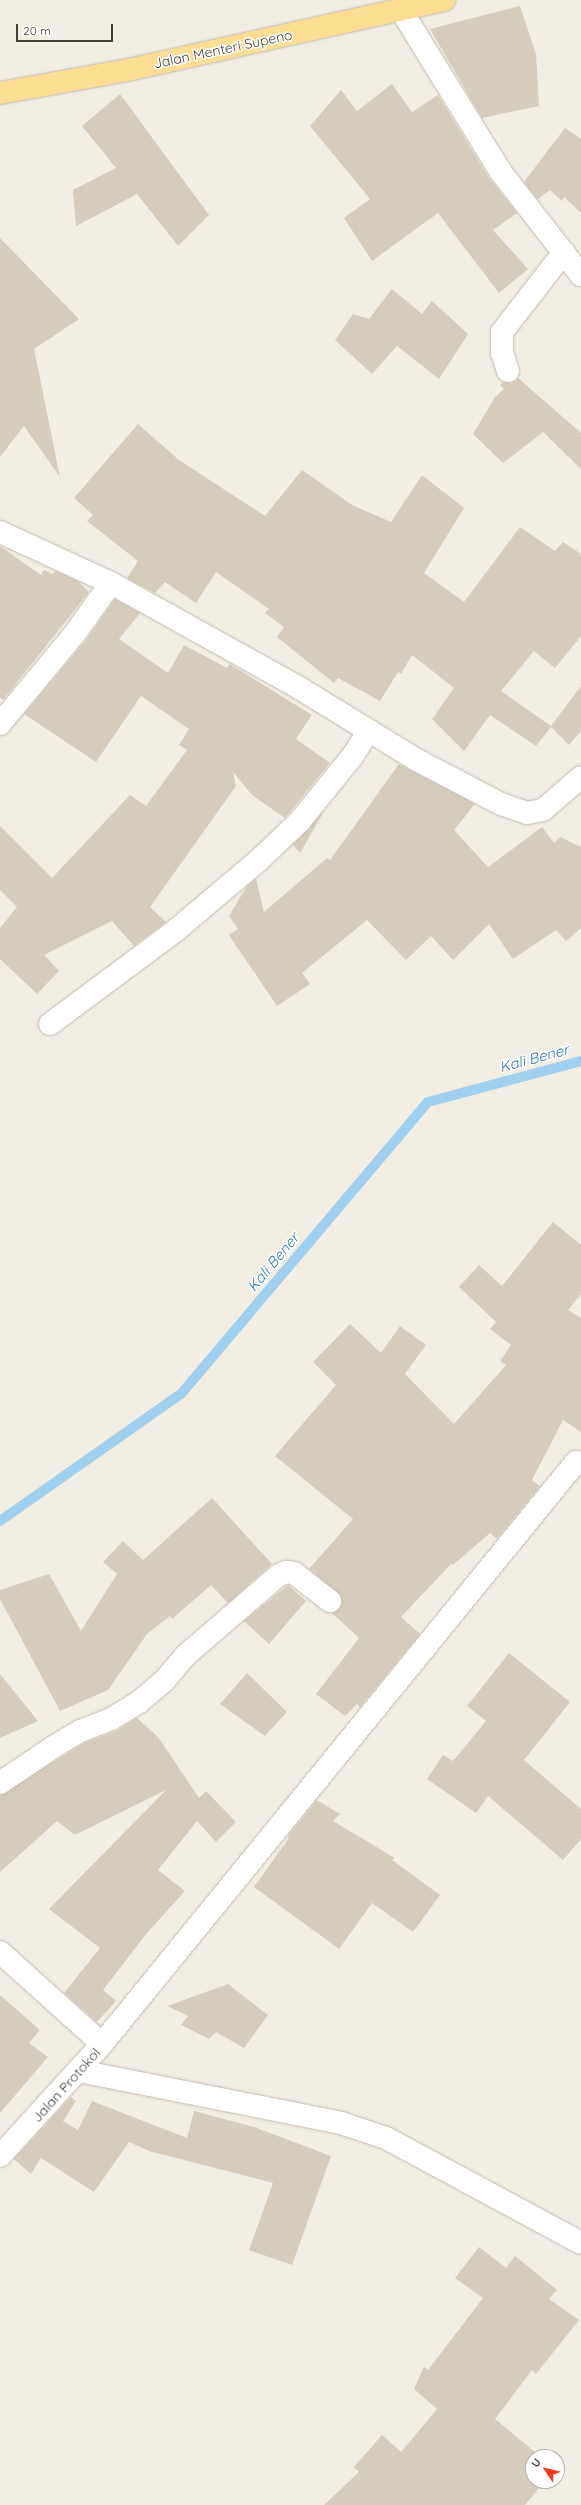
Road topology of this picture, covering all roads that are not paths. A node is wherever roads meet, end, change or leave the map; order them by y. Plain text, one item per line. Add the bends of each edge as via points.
1 (444, 0) edge
2 (401, 10) junction
3 (0, 93) edge
4 (564, 252) junction
5 (581, 275) edge
6 (508, 371) dead end
7 (0, 532) edge
8 (111, 583) junction
9 (0, 724) edge
10 (369, 730) junction
11 (581, 777) edge
12 (50, 1024) dead end
13 (576, 1462) dead end
14 (330, 1601) dead end
15 (0, 1783) edge
16 (0, 1952) edge
17 (102, 2044) junction
18 (79, 2071) junction
19 (0, 2156) edge
20 (581, 2244) edge

1 - 2 main road, Jalan Menteri Supeno
2 - 3 main road, Jalan Menteri Supeno via 128,70
2 - 4 street via 500,172
4 - 5 street
4 - 6 street via 502,332 502,354
7 - 8 street
8 - 9 street via 76,632
8 - 10 street via 296,686
10 - 11 street via 416,759 501,804 527,812 543,810
10 - 12 street via 354,754 300,821 259,860 175,931
13 - 17 street
14 - 15 street via 294,1573 286,1572 279,1575 185,1656 164,1681 139,1702 111,1719 80,1731
16 - 17 street, Jalan Protokol
17 - 18 street, Jalan Protokol
18 - 19 street, Jalan Protokol
18 - 20 street via 341,2123 386,2138

